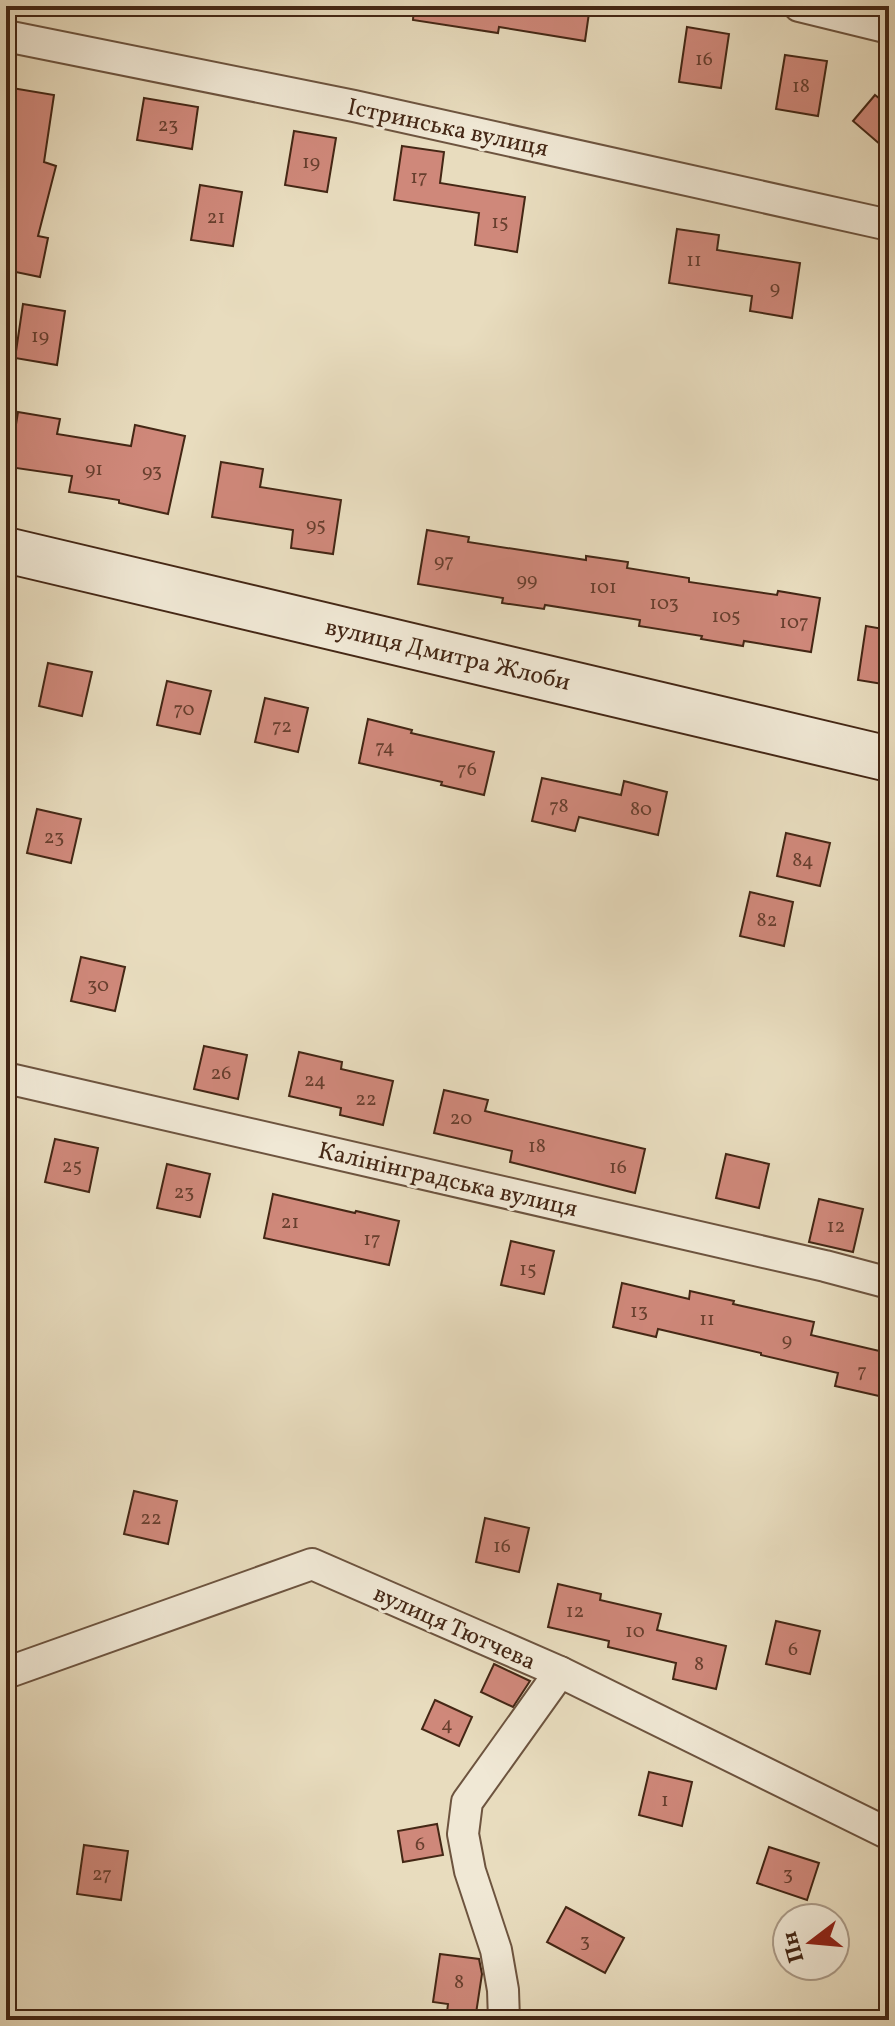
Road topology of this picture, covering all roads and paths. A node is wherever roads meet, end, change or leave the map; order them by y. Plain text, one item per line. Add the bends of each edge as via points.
1 (799, 6) edge
2 (889, 28) edge
3 (6, 36) edge
4 (889, 225) edge
5 (6, 550) edge
6 (889, 759) edge
7 (6, 1078) edge
8 (889, 1283) edge
9 (560, 1672) junction
10 (6, 1673) edge
11 (889, 1834) edge
12 (504, 2020) edge

1 - 2 street
3 - 4 street, Істринська вулиця via 354,106
5 - 6 main road, вулиця Дмитра Жлоби
7 - 8 street, Калінінградська вулиця
9 - 10 street, вулиця Тютчева via 312,1564
9 - 11 street, вулиця Тютчева
9 - 12 street via 467,1802 463,1834 496,1950

